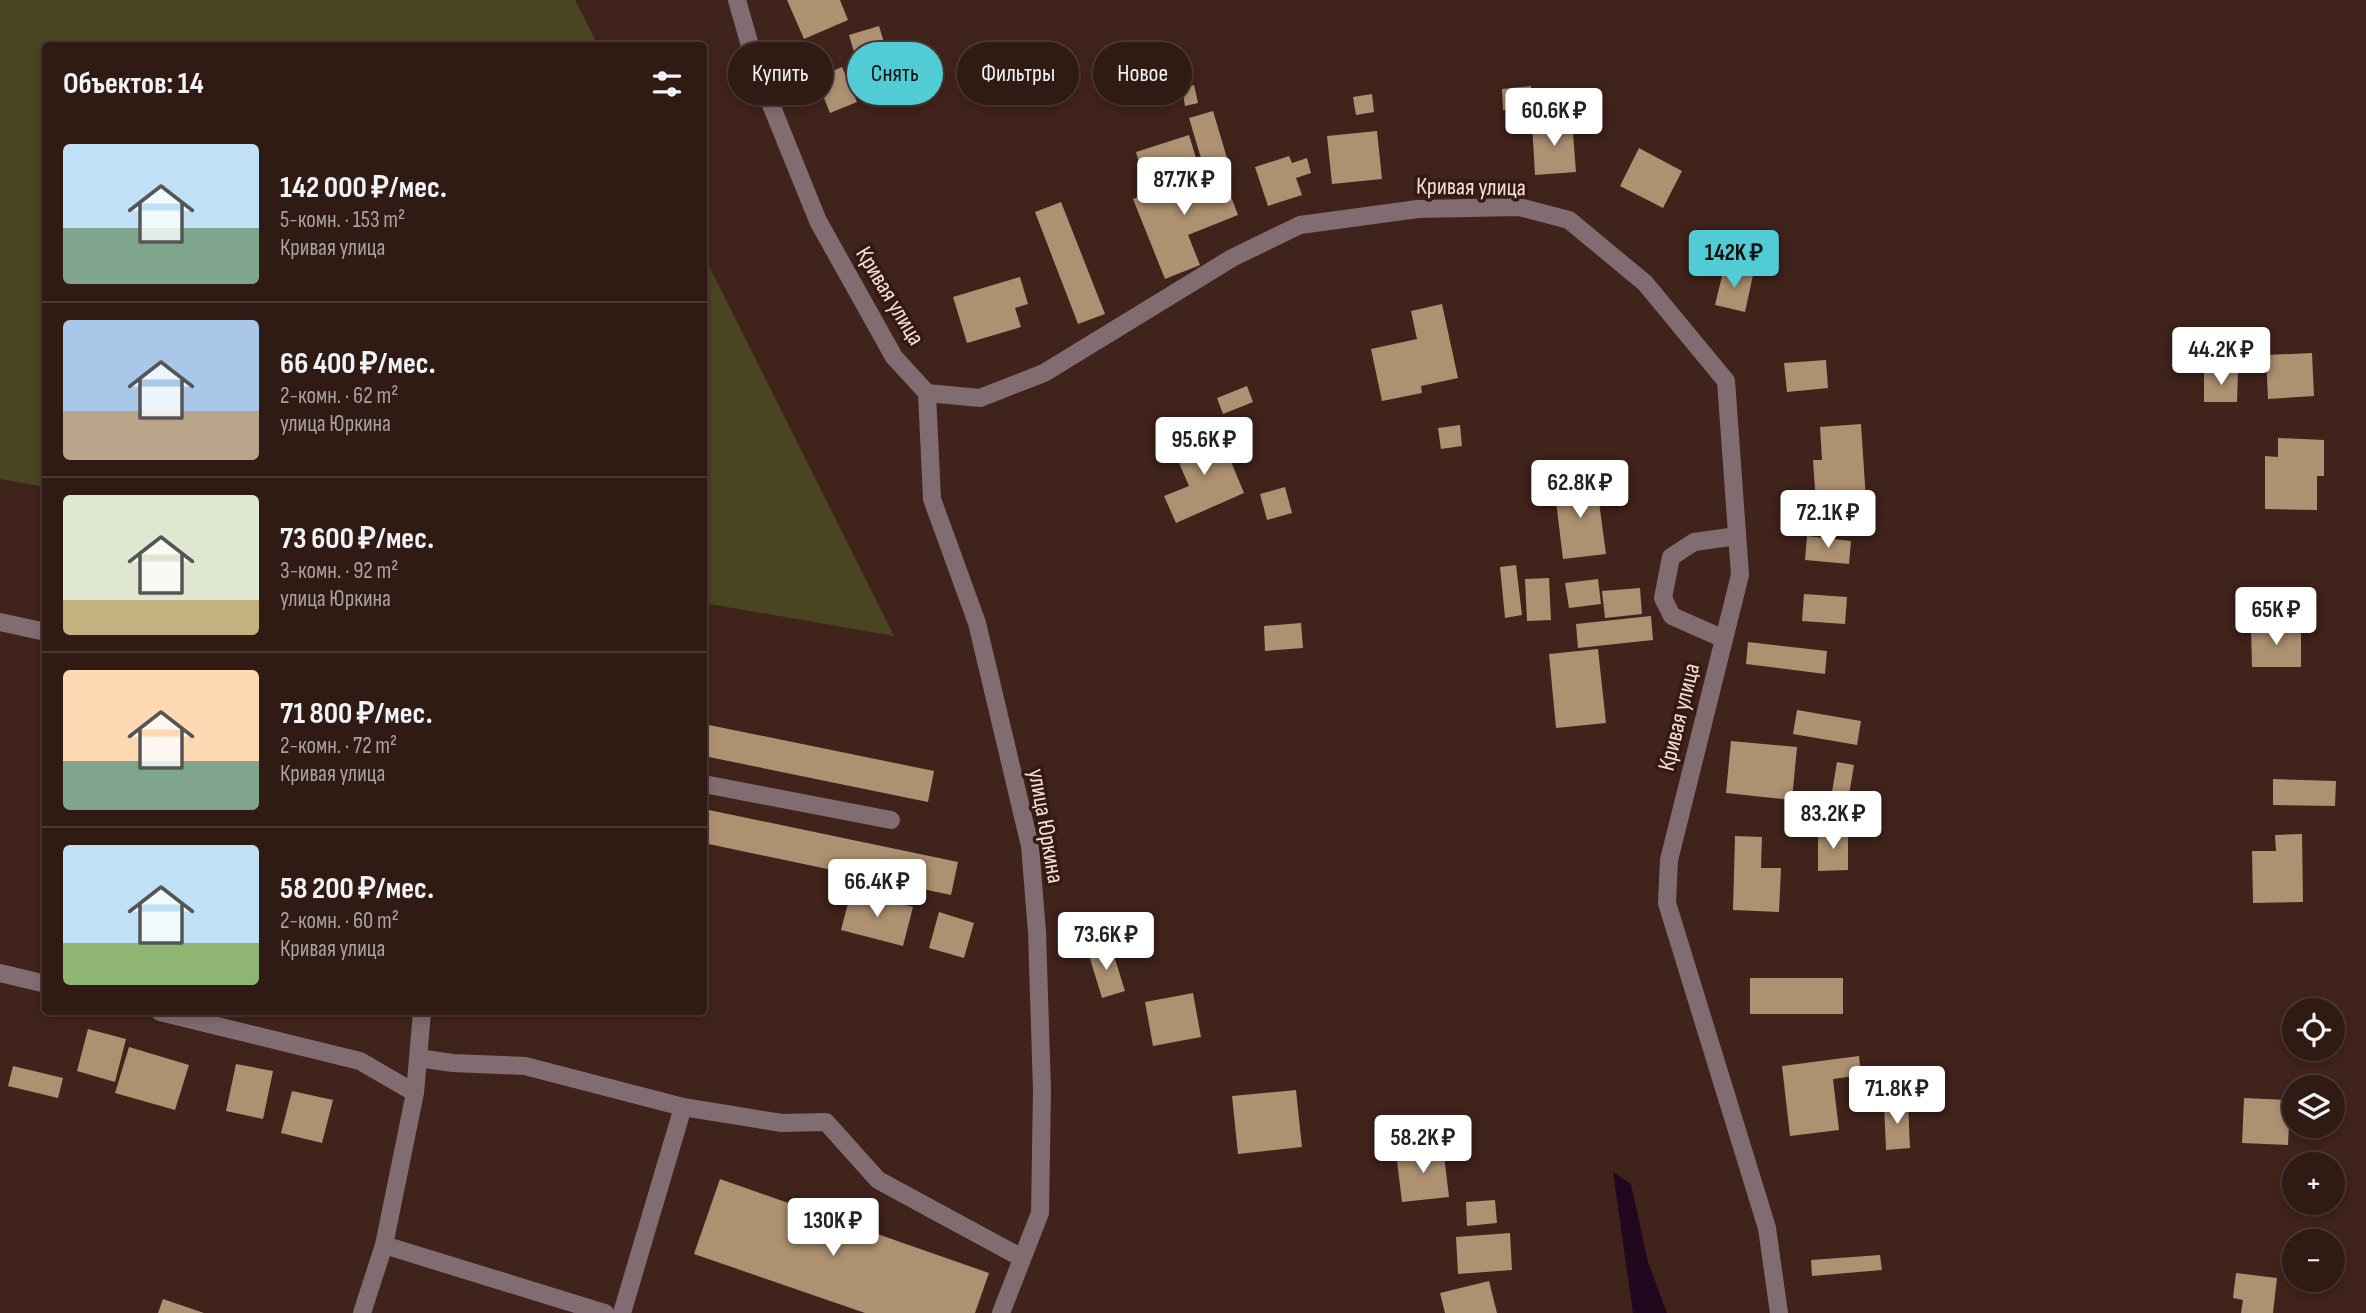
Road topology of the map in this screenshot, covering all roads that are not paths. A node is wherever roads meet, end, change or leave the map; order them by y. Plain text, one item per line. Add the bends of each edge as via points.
1 (737, 0) edge
2 (927, 393) junction
3 (1737, 536) junction
4 (0, 622) edge
5 (42, 631) edge
6 (1724, 639) junction
7 (707, 785) edge
8 (891, 820) dead end
9 (0, 973) edge
10 (42, 983) edge
11 (172, 1015) edge
12 (422, 1015) edge
13 (418, 1058) junction
14 (415, 1093) junction
15 (683, 1107) junction
16 (384, 1245) junction
17 (1022, 1258) junction
18 (362, 1313) edge
19 (605, 1313) edge
20 (622, 1313) edge
21 (1001, 1313) edge
22 (1779, 1313) edge

1 - 2 street, Кривая улица via 757,70 818,221 894,357
2 - 3 street, Кривая улица via 980,397 1044,373 1232,258 1300,225 1418,209 1519,207 1569,220 1645,283 1726,381
2 - 17 street, улица Юркина via 932,499 977,623 1030,846 1042,1090 1040,1213
3 - 6 street, Кривая улица via 1740,575
3 - 6 street via 1695,542 1671,557 1663,598 1672,616
4 - 5 street
6 - 22 street, Кривая улица via 1669,860 1667,904 1767,1228
7 - 8 street
9 - 10 street
11 - 14 street via 360,1061
12 - 13 street
13 - 14 street
13 - 15 street via 525,1066
14 - 16 street
15 - 17 street via 782,1123 825,1122 878,1180
15 - 20 street
16 - 18 street
16 - 19 street
17 - 21 street, улица Юркина

